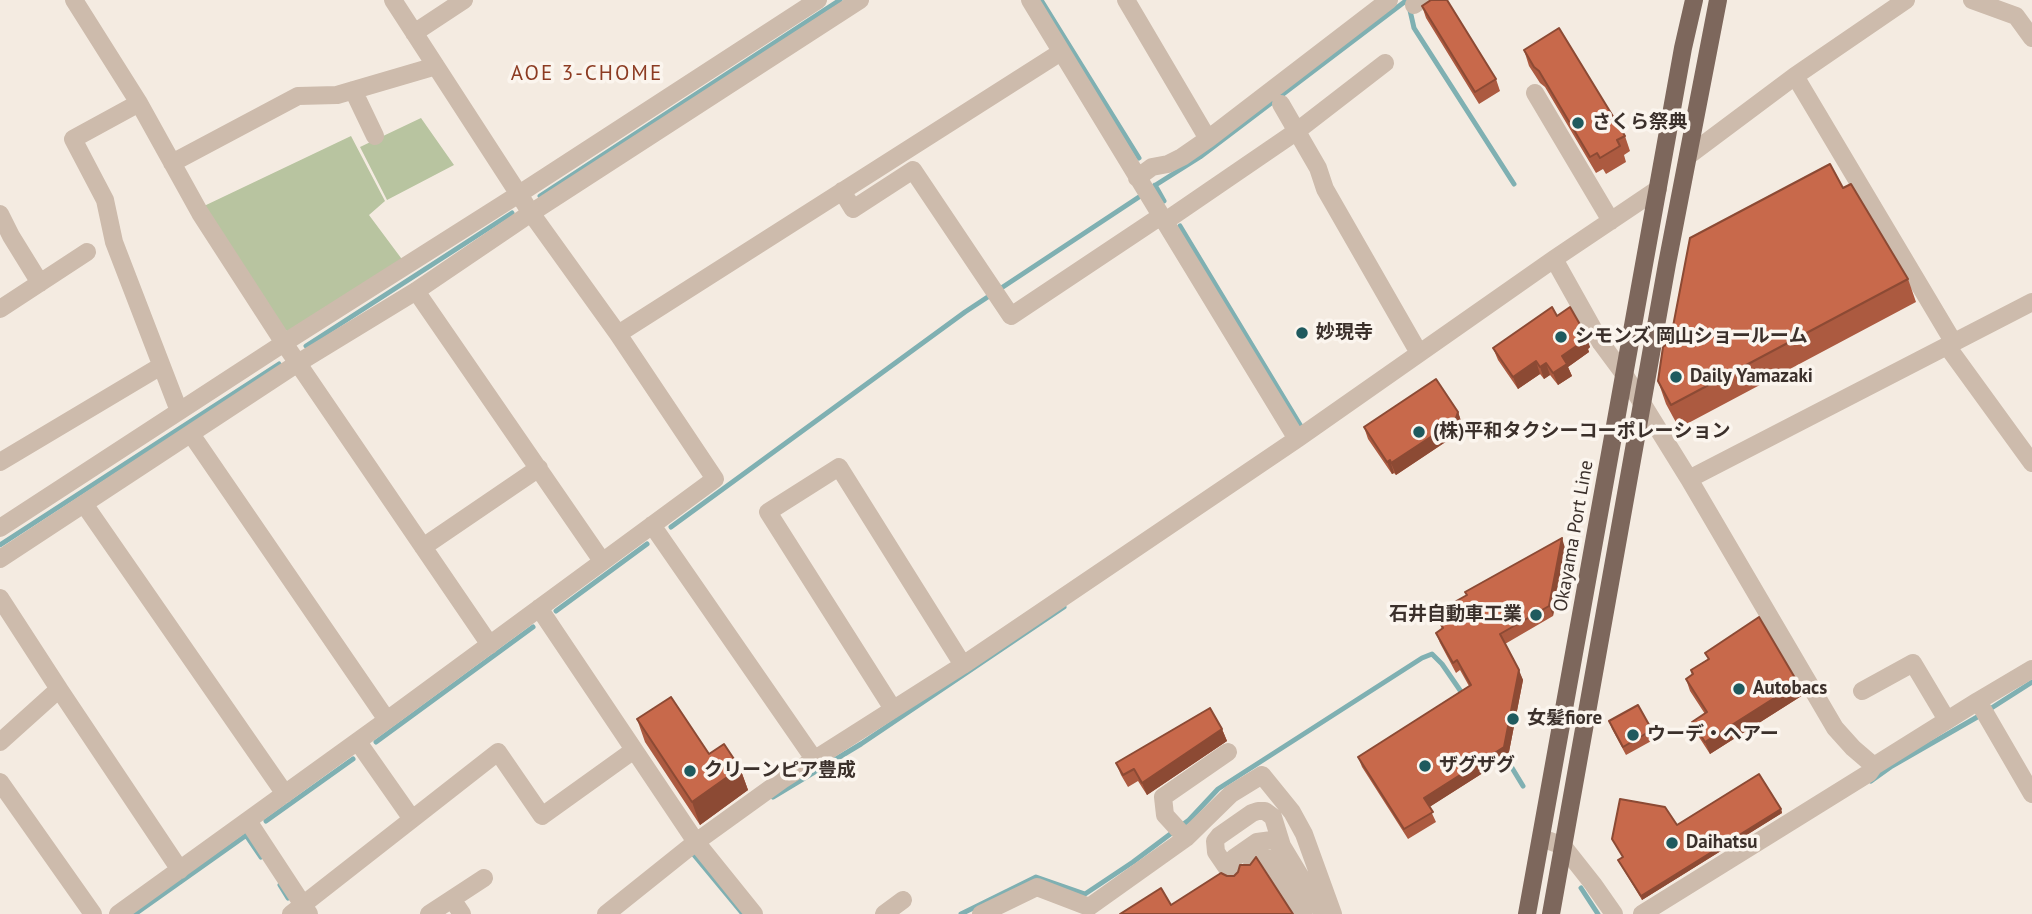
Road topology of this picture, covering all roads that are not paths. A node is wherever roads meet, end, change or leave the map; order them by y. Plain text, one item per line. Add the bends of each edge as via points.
1 (74, 0) edge
2 (393, 0) edge
3 (464, 0) edge
4 (818, 0) edge
5 (860, 0) edge
6 (1030, 0) edge
7 (1126, 0) edge
8 (1389, 0) edge
9 (1694, 0) edge
10 (1718, 0) edge
11 (1906, 0) edge
12 (1972, 0) edge
13 (414, 33) junction
14 (2032, 38) edge
15 (1061, 52) junction
16 (1385, 63) dead end
17 (436, 65) junction
18 (1795, 76) junction
19 (353, 90) junction
20 (1535, 93) dead end
21 (139, 103) junction
22 (1281, 104) dead end
23 (1297, 131) junction
24 (375, 136) dead end
25 (1208, 139) junction
26 (1688, 156) junction
27 (172, 163) junction
28 (1138, 178) junction
29 (1658, 189) junction
30 (842, 191) junction
31 (519, 194) junction
32 (531, 213) junction
33 (0, 214) edge
34 (1162, 219) junction
35 (1611, 221) junction
36 (87, 252) dead end
37 (1554, 259) junction
38 (40, 283) junction
39 (416, 290) junction
40 (2032, 302) edge
41 (0, 309) edge
42 (618, 334) junction
43 (284, 343) junction
44 (1950, 345) junction
45 (1419, 353) junction
46 (298, 363) junction
47 (162, 366) junction
48 (1624, 374) junction
49 (1643, 404) junction
50 (179, 411) junction
51 (191, 434) junction
52 (1297, 439) junction
53 (0, 461) edge
54 (2032, 463) edge
55 (539, 468) junction
56 (1689, 479) junction
57 (84, 504) junction
58 (652, 525) junction
59 (0, 528) edge
60 (423, 547) junction
61 (0, 559) edge
62 (602, 562) junction
63 (0, 598) edge
64 (538, 608) junction
65 (490, 645) junction
66 (962, 665) junction
67 (2032, 669) edge
68 (59, 689) junction
69 (1862, 691) dead end
70 (893, 709) junction
71 (1983, 709) junction
72 (387, 720) junction
73 (1947, 720) junction
74 (0, 742) edge
75 (358, 742) junction
76 (634, 750) junction
77 (1228, 752) dead end
78 (814, 759) junction
79 (1874, 766) junction
80 (0, 782) edge
81 (285, 794) junction
82 (2032, 794) edge
83 (412, 819) junction
84 (248, 821) junction
85 (1181, 832) junction
86 (1542, 838) junction
87 (1282, 846) junction
88 (1563, 846) junction
89 (699, 847) junction
90 (180, 870) junction
91 (1251, 871) edge
92 (484, 878) dead end
93 (904, 900) dead end
94 (457, 907) edge
95 (301, 911) edge
96 (93, 914) edge
97 (118, 914) edge
98 (429, 914) edge
99 (606, 914) edge
100 (754, 914) edge
101 (884, 914) edge
102 (983, 914) edge
103 (1303, 914) edge
104 (1323, 914) edge
105 (1334, 914) edge
106 (1527, 914) edge
107 (1551, 914) edge
108 (1614, 914) edge
109 (1642, 914) edge

1 - 21 street
2 - 13 street
3 - 13 street
4 - 31 street
5 - 32 street
6 - 15 street
7 - 25 street
8 - 25 street
9 - 29 main road, Okayama Port Line
10 - 26 main road
11 - 18 street
12 - 14 street via 2016,16
13 - 17 street
15 - 28 street
15 - 30 street
16 - 23 street
17 - 19 street
17 - 31 street
18 - 26 street
18 - 44 street
19 - 24 street
19 - 27 street via 298,96
20 - 35 street
21 - 27 street
21 - 47 street via 73,139 105,200 114,242
22 - 23 street
23 - 34 street
23 - 45 street
25 - 28 street
26 - 49 main road
27 - 43 street
28 - 34 street
29 - 35 street
29 - 48 main road, Okayama Port Line
30 - 34 street via 853,209 913,170 1011,316
30 - 42 street
31 - 32 street
31 - 43 street
32 - 39 street
32 - 42 street
33 - 38 street
34 - 52 street
35 - 37 street
36 - 38 street
37 - 45 street
37 - 48 street via 1601,343
38 - 41 street
39 - 46 street
39 - 55 street
40 - 44 street
42 - 58 street via 715,479
43 - 46 street
43 - 50 street
44 - 54 street
44 - 56 street
45 - 52 street
46 - 51 street
46 - 60 street
47 - 50 street
47 - 53 street
48 - 49 street
48 - 86 main road, Okayama Port Line
49 - 56 street
49 - 88 main road
50 - 59 street
51 - 57 street
51 - 72 street
52 - 66 street
55 - 60 street
55 - 62 street
56 - 79 street via 1835,728
57 - 61 street
57 - 81 street
58 - 62 street
58 - 78 street
60 - 65 street
62 - 64 street
63 - 68 street
64 - 65 street
64 - 76 street
65 - 72 street
66 - 70 street
66 - 70 street via 839,467 768,512
67 - 71 street
68 - 74 street
68 - 90 street
69 - 73 street via 1913,663
70 - 78 street
71 - 73 street
71 - 82 street
72 - 75 street
73 - 79 street
75 - 81 street
75 - 83 street
76 - 83 street via 542,816 498,752
76 - 89 street
77 - 85 street via 1163,797 1165,815
78 - 89 street
79 - 109 street
80 - 96 street
81 - 84 street
83 - 95 street
84 - 90 street
84 - 95 street
85 - 102 street via 1089,907 1037,887
85 - 105 street via 1262,775 1304,834
86 - 88 street
86 - 106 main road, Okayama Port Line
87 - 87 street via 1275,820 1262,811 1217,838 1214,848 1229,872 1234,858 1257,842 1267,839
87 - 104 street
88 - 107 main road
88 - 108 street
89 - 99 street
89 - 100 street
90 - 97 street
91 - 103 street via 1252,865 1268,858
92 - 94 street
93 - 101 street
94 - 98 street

